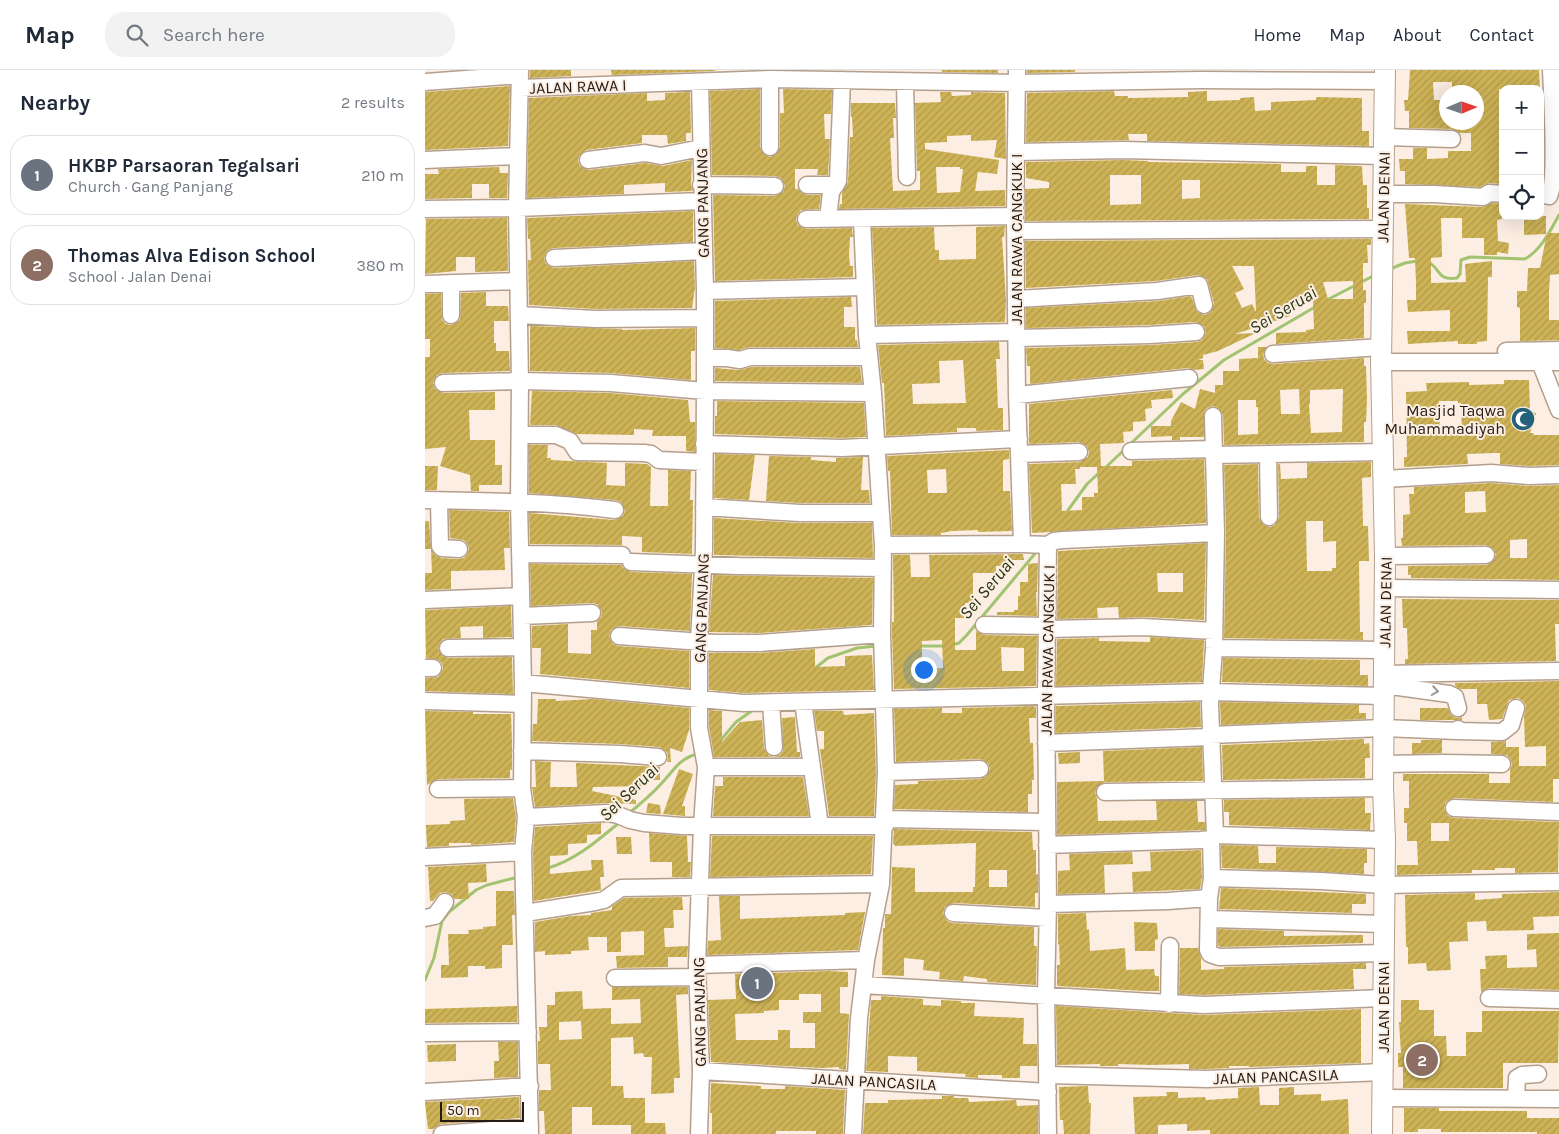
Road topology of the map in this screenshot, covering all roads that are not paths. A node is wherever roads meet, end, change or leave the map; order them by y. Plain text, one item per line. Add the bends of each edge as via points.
1 (1551, 70) edge
2 (1385, 75) edge
3 (845, 77) edge
4 (1017, 77) edge
5 (520, 78) edge
6 (770, 79) junction
7 (425, 82) edge
8 (700, 82) junction
9 (905, 82) junction
10 (1452, 139) dead end
11 (1384, 146) junction
12 (770, 147) dead end
13 (701, 148) junction
14 (1016, 152) junction
15 (518, 156) junction
16 (425, 160) edge
17 (589, 160) dead end
18 (907, 177) dead end
19 (701, 185) junction
20 (807, 185) dead end
21 (836, 185) junction
22 (775, 186) dead end
23 (1383, 194) junction
24 (1499, 194) edge
25 (1545, 195) edge
26 (702, 201) junction
27 (517, 208) junction
28 (425, 209) edge
29 (828, 219) junction
30 (862, 219) junction
31 (806, 220) dead end
32 (1015, 224) junction
33 (1383, 229) junction
34 (703, 251) junction
35 (554, 258) dead end
36 (518, 281) junction
37 (451, 283) junction
38 (425, 284) edge
39 (865, 287) junction
40 (705, 292) junction
41 (1016, 299) junction
42 (1204, 305) dead end
43 (451, 315) dead end
44 (519, 315) junction
45 (705, 318) junction
46 (1196, 332) dead end
47 (867, 335) junction
48 (1017, 335) junction
49 (1559, 350) edge
50 (1273, 354) dead end
51 (1381, 354) junction
52 (869, 357) junction
53 (705, 358) junction
54 (1540, 362) junction
55 (1559, 362) edge
56 (1189, 378) dead end
57 (520, 381) junction
58 (443, 383) dead end
59 (705, 391) junction
60 (873, 393) junction
61 (1017, 395) junction
62 (1559, 410) edge
63 (1213, 416) dead end
64 (520, 435) junction
65 (704, 444) junction
66 (877, 446) junction
67 (1019, 447) junction
68 (1131, 451) dead end
69 (1079, 452) dead end
70 (1213, 452) junction
71 (1383, 452) junction
72 (1268, 454) junction
73 (704, 462) junction
74 (1559, 475) edge
75 (1384, 479) junction
76 (432, 501) edge
77 (519, 502) junction
78 (704, 507) junction
79 (615, 510) dead end
80 (881, 513) junction
81 (1269, 517) dead end
82 (1216, 533) junction
83 (1022, 544) junction
84 (883, 545) junction
85 (1044, 545) junction
86 (459, 549) dead end
87 (521, 554) junction
88 (1486, 555) dead end
89 (1385, 556) junction
90 (703, 566) junction
91 (883, 568) junction
92 (1385, 588) junction
93 (1559, 590) edge
94 (521, 596) junction
95 (425, 600) edge
96 (592, 613) dead end
97 (522, 616) junction
98 (984, 625) dead end
99 (1047, 628) junction
100 (1214, 631) junction
101 (619, 636) dead end
102 (699, 641) junction
103 (882, 642) junction
104 (522, 647) junction
105 (448, 648) dead end
106 (1214, 648) junction
107 (1384, 650) junction
108 (1559, 670) edge
109 (523, 682) junction
110 (1384, 685) junction
111 (1210, 692) junction
112 (1046, 696) junction
113 (699, 699) junction
114 (884, 700) junction
115 (425, 701) edge
116 (803, 702) junction
117 (769, 703) junction
118 (523, 704) junction
119 (1458, 708) dead end
120 (1515, 708) dead end
121 (1383, 728) junction
122 (1210, 736) junction
123 (1046, 743) junction
124 (774, 747) dead end
125 (522, 751) junction
126 (658, 757) dead end
127 (704, 757) junction
128 (1383, 764) junction
129 (1502, 764) dead end
130 (812, 767) junction
131 (980, 769) dead end
132 (886, 772) junction
133 (522, 788) junction
134 (1383, 788) junction
135 (438, 789) dead end
136 (1213, 790) junction
137 (1105, 792) dead end
138 (1454, 808) dead end
139 (1559, 812) edge
140 (526, 817) junction
141 (1047, 822) junction
142 (885, 823) junction
143 (702, 826) junction
144 (820, 826) junction
145 (1213, 837) junction
146 (1385, 840) junction
147 (1047, 845) junction
148 (425, 856) edge
149 (524, 858) junction
150 (1212, 878) junction
151 (1559, 882) edge
152 (881, 884) junction
153 (1383, 885) junction
154 (699, 886) junction
155 (1209, 898) junction
156 (445, 902) dead end
157 (1048, 911) junction
158 (525, 913) junction
159 (953, 913) dead end
160 (425, 918) edge
161 (1210, 920) junction
162 (1383, 924) junction
163 (1170, 946) dead end
164 (1383, 953) junction
165 (866, 960) junction
166 (697, 971) junction
167 (615, 978) dead end
168 (863, 985) junction
169 (1046, 995) junction
170 (1383, 998) junction
171 (1489, 998) dead end
172 (1559, 1000) edge
173 (1169, 1004) junction
174 (528, 1032) junction
175 (425, 1033) edge
176 (701, 1071) junction
177 (1383, 1072) junction
178 (1537, 1074) dead end
179 (1048, 1075) junction
180 (855, 1080) junction
181 (530, 1086) junction
182 (425, 1092) edge
183 (1048, 1092) junction
184 (1381, 1098) junction
185 (1516, 1098) junction
186 (1559, 1099) edge
187 (530, 1131) edge
188 (442, 1134) edge
189 (699, 1134) edge
190 (853, 1134) edge
191 (1048, 1134) edge
192 (1382, 1134) edge

1 - 25 street via 1553,169 1551,192
2 - 4 street, JALAN RAWA I via 1201,80
2 - 11 main road, JALAN DENAI
3 - 6 street, JALAN RAWA I
3 - 9 street, JALAN RAWA I
3 - 21 street via 839,181
4 - 9 street, JALAN RAWA I
4 - 14 street, JALAN RAWA CANGKUK I
5 - 7 street, JALAN RAWA I
5 - 8 street, JALAN RAWA I
5 - 15 street
6 - 8 street, JALAN RAWA I
6 - 12 street
8 - 13 street, GANG PANJANG
9 - 18 street
10 - 11 street
11 - 14 street
11 - 23 main road, JALAN DENAI
13 - 17 street via 661,156 645,153
13 - 19 street, GANG PANJANG
14 - 32 street, JALAN RAWA CANGKUK I
15 - 16 street
15 - 27 street
19 - 22 street
19 - 26 street, GANG PANJANG
20 - 21 street
21 - 29 street via 831,192
23 - 24 street via 1483,197 1489,193
23 - 33 main road, JALAN DENAI
26 - 27 street
26 - 34 street, GANG PANJANG
27 - 28 street
27 - 36 street
29 - 30 street
29 - 31 street
30 - 32 street
30 - 39 street
32 - 33 street
32 - 41 street, JALAN RAWA CANGKUK I
33 - 51 main road, JALAN DENAI
34 - 35 street
34 - 40 street, GANG PANJANG
36 - 37 street
36 - 44 street
37 - 38 street
37 - 43 street
39 - 40 street
39 - 47 street
40 - 45 street, GANG PANJANG
41 - 42 street via 1157,291 1199,285
41 - 48 street, JALAN RAWA CANGKUK I
44 - 45 street via 595,319
44 - 57 street
45 - 53 street, GANG PANJANG
46 - 48 street
47 - 48 street
47 - 52 street
48 - 61 street, JALAN RAWA CANGKUK I
49 - 51 street
50 - 51 street
51 - 54 street
51 - 71 main road, JALAN DENAI
52 - 53 street
52 - 60 street
53 - 59 street, GANG PANJANG
54 - 55 street
54 - 62 street
56 - 61 street
57 - 58 street
57 - 59 street via 611,383
57 - 64 street
59 - 60 street
59 - 65 street, GANG PANJANG
60 - 66 street
61 - 67 street, JALAN RAWA CANGKUK I
63 - 70 street
64 - 73 street via 556,435 570,441 577,452 645,452 659,460
64 - 77 street
65 - 66 street
65 - 73 street, GANG PANJANG
66 - 67 street
66 - 80 street
67 - 69 street
67 - 83 street, JALAN RAWA CANGKUK I
68 - 70 street
70 - 72 street
70 - 82 street
71 - 72 street
71 - 75 main road, JALAN DENAI
72 - 81 street
73 - 78 street, GANG PANJANG
74 - 75 street via 1491,473
75 - 89 main road, JALAN DENAI
76 - 77 street
76 - 86 street via 439,546
77 - 79 street
77 - 87 street
78 - 80 street via 800,513
78 - 90 street, GANG PANJANG
80 - 84 street
82 - 85 street via 1063,540
82 - 100 street
83 - 84 street
83 - 85 street, JALAN RAWA CANGKUK I
84 - 91 street
85 - 99 street, JALAN RAWA CANGKUK I
87 - 90 street via 627,558
87 - 94 street
88 - 89 street
89 - 92 main road, JALAN DENAI
90 - 91 street
90 - 102 street, GANG PANJANG
91 - 103 street
92 - 93 street
92 - 107 main road, JALAN DENAI
94 - 95 street
94 - 97 street
96 - 97 street
97 - 104 street
98 - 99 street
99 - 100 street via 1143,627
99 - 112 street, JALAN RAWA CANGKUK I
100 - 106 street
101 - 102 street
102 - 103 street
102 - 113 street, GANG PANJANG
103 - 114 street
104 - 105 street
104 - 109 street
106 - 107 street
106 - 111 street
107 - 110 main road, JALAN DENAI
108 - 110 street
109 - 113 street
109 - 118 street
110 - 111 street
110 -> 119 street via 1449,694 1455,697
110 - 121 main road, JALAN DENAI
111 - 112 street
111 - 122 street
112 - 114 street
112 - 123 street, JALAN RAWA CANGKUK I
113 - 117 street
113 - 127 street, GANG PANJANG
114 - 116 street
114 - 132 street
115 - 118 street
116 - 117 street
116 - 130 street
117 - 124 street
118 - 125 street
120 - 121 street via 1511,725 1502,732
121 - 122 street
121 - 128 main road, JALAN DENAI
122 - 123 street
122 - 136 street
123 - 141 street, JALAN RAWA CANGKUK I
125 - 126 street
125 - 133 street
127 - 130 street
127 - 143 street, GANG PANJANG
128 - 129 street
128 - 134 main road, JALAN DENAI
130 - 144 street
131 - 132 street
132 - 142 street
133 - 135 street
133 - 140 street
134 - 136 street
134 - 146 main road, JALAN DENAI
136 - 137 street
136 - 145 street
138 - 139 street
140 - 143 street via 585,814 659,825
140 - 149 street
141 - 142 street
141 - 147 street, JALAN RAWA CANGKUK I
142 - 144 street
142 - 152 street
143 - 144 street
143 - 154 street, GANG PANJANG
145 - 146 street
145 - 147 street
145 - 150 street
146 - 153 main road, JALAN DENAI
147 - 157 street, JALAN RAWA CANGKUK I
148 - 149 street
149 - 158 street
150 - 153 street
150 - 155 street
151 - 153 street
152 - 154 street
152 - 165 street
153 - 162 main road, JALAN DENAI
154 - 158 street via 621,888 604,900
154 - 166 street, GANG PANJANG
155 - 157 street
155 - 161 street
156 - 160 street via 435,916
157 - 159 street
157 - 169 street, JALAN RAWA CANGKUK I
158 - 174 street
161 - 162 street
161 - 164 street via 1208,950 1213,956
162 - 164 main road, JALAN DENAI
163 - 173 street
164 - 170 main road, JALAN DENAI
165 - 166 street
165 - 168 street
166 - 167 street
166 - 176 street, GANG PANJANG
168 - 169 street
168 - 180 street
169 - 173 street
169 - 179 street, JALAN RAWA CANGKUK I
170 - 173 street
170 - 177 main road, JALAN DENAI
171 - 172 street
174 - 175 street
174 - 181 street
176 - 180 street, JALAN PANCASILA
176 - 189 street, GANG PANJANG
177 - 179 street, JALAN PANCASILA via 1207,1079
177 - 184 main road, JALAN DENAI
178 - 185 street via 1517,1078
179 - 183 street, JALAN RAWA CANGKUK I
180 - 183 street, JALAN PANCASILA
180 - 190 street
181 - 182 street
181 - 187 street
183 - 191 street, JALAN RAWA CANGKUK I
184 - 185 street
184 - 192 main road, JALAN DENAI
185 - 186 street
187 - 188 street

